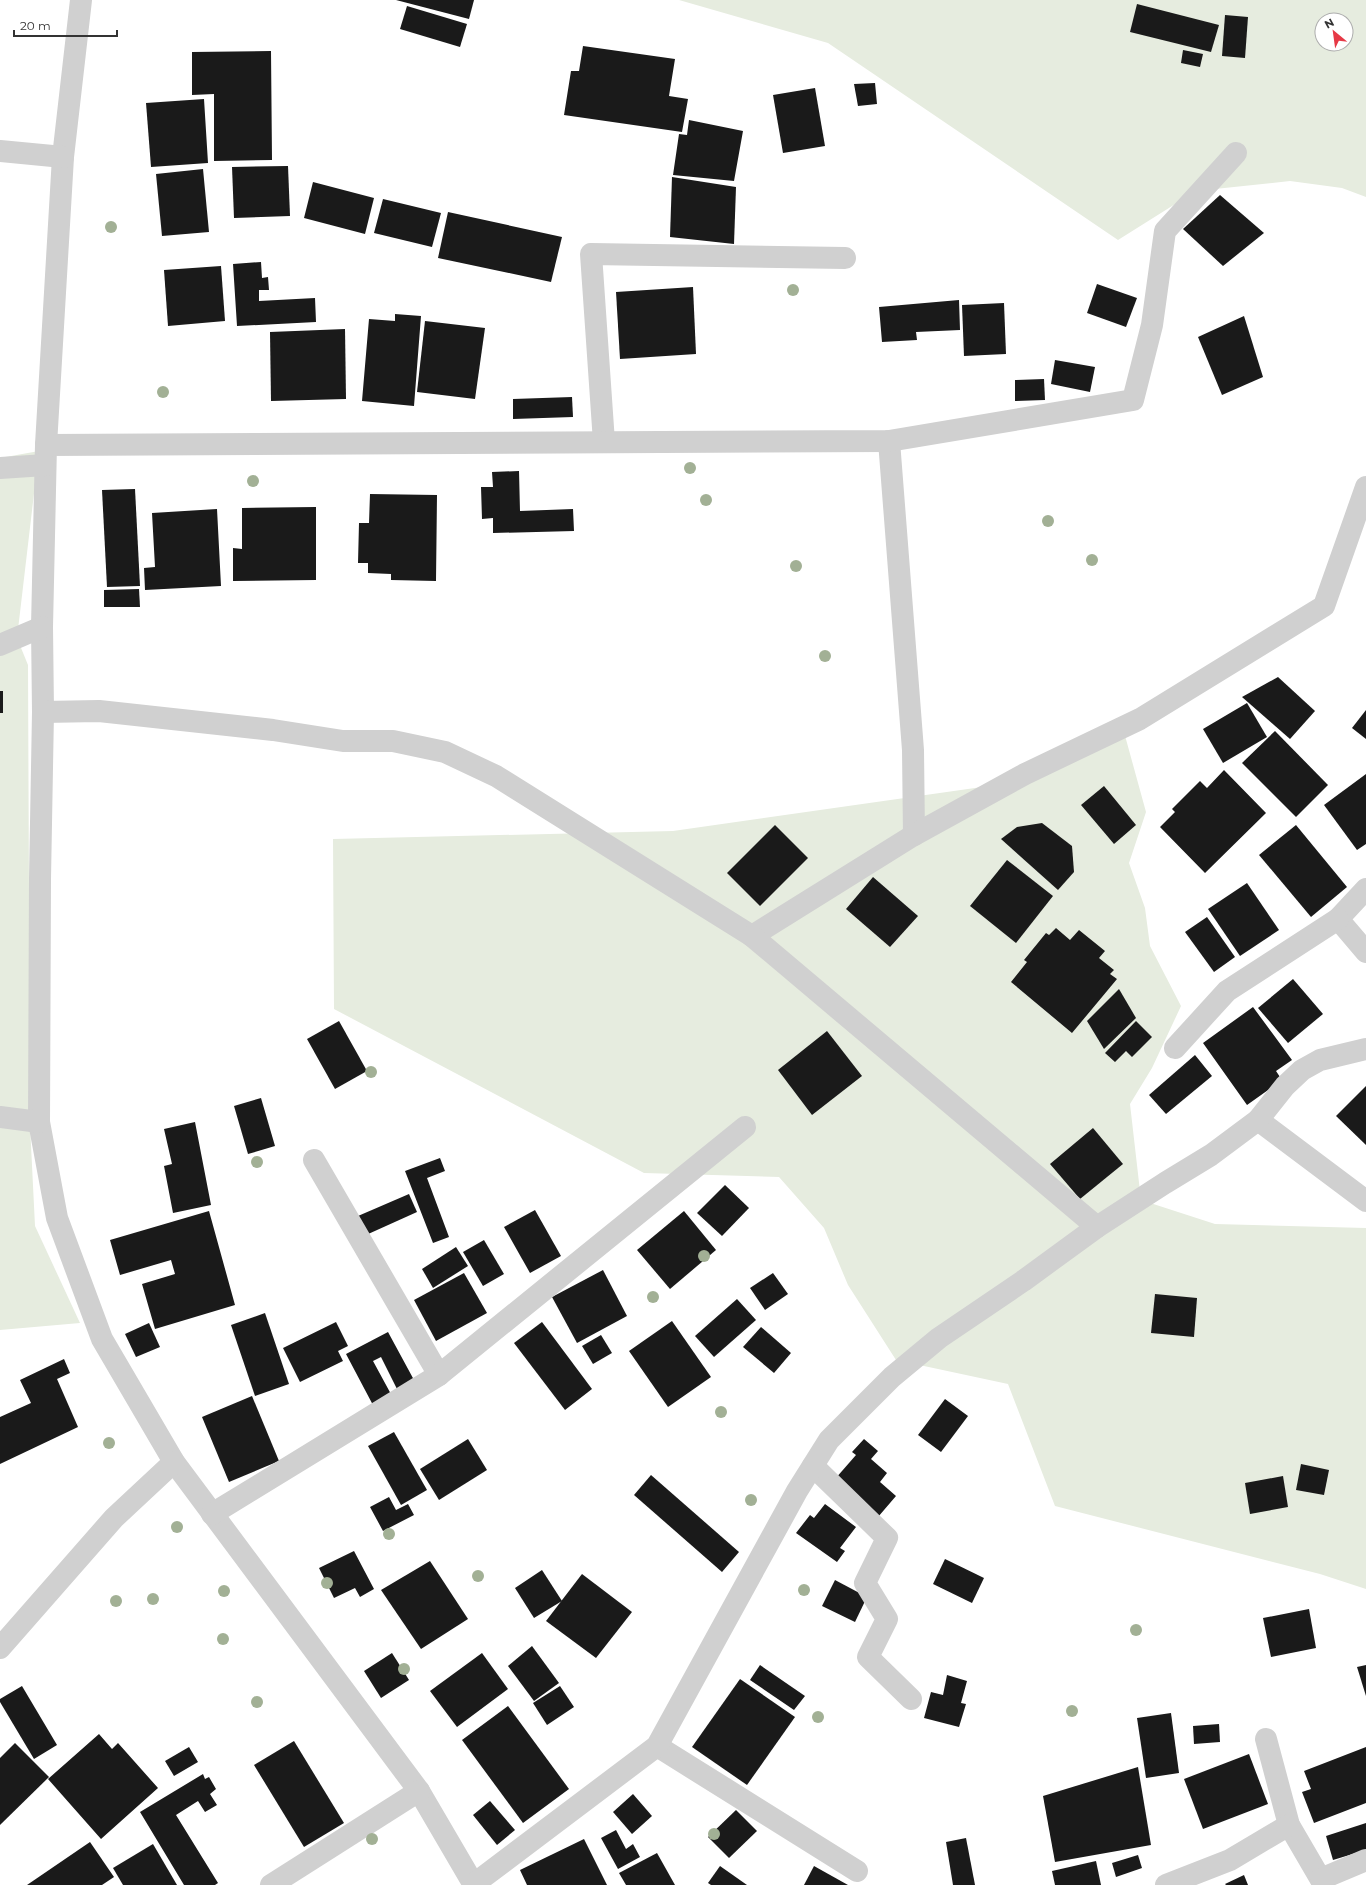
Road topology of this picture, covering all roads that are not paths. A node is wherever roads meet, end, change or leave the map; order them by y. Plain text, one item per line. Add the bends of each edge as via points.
1 (81, 0) edge
2 (0, 151) edge
3 (1236, 152) dead end
4 (63, 157) junction
5 (845, 258) dead end
6 (890, 441) junction
7 (604, 442) junction
8 (46, 455) junction
9 (0, 468) edge
10 (1366, 487) edge
11 (42, 627) junction
12 (0, 645) edge
13 (43, 712) junction
14 (914, 835) junction
15 (1366, 889) edge
16 (1338, 919) junction
17 (752, 936) junction
18 (1366, 952) edge
19 (1175, 1048) dead end
20 (1366, 1049) edge
21 (0, 1117) edge
22 (1258, 1120) junction
23 (39, 1122) junction
24 (745, 1127) dead end
25 (314, 1160) dead end
26 (1366, 1201) edge
27 (1097, 1227) junction
28 (439, 1375) junction
29 (174, 1462) junction
30 (812, 1466) junction
31 (212, 1514) junction
32 (0, 1648) edge
33 (911, 1699) dead end
34 (1266, 1739) dead end
35 (657, 1746) junction
36 (418, 1791) junction
37 (1289, 1825) junction
38 (1366, 1860) edge
39 (857, 1871) dead end
40 (1323, 1882) edge
41 (271, 1885) edge
42 (474, 1885) edge
43 (1166, 1885) edge

1 - 4 street
2 - 4 street
3 - 6 street via 1165,231 1152,325 1133,400
4 - 8 street
5 - 7 street via 591,254
6 - 7 street
6 - 14 street via 912,750
7 - 8 street
8 - 9 street
8 - 11 street
10 - 14 street via 1324,606 1140,719 1025,774
11 - 12 street
11 - 13 street
13 - 17 street via 99,711 273,730 343,741 393,741 445,752 496,776
13 - 23 street
14 - 17 street
15 - 16 street
16 - 18 street
16 - 19 street via 1227,990
17 - 27 street
20 - 22 street via 1320,1060 1302,1070 1285,1086
21 - 23 street
22 - 26 street
22 - 27 street via 1211,1155
23 - 29 street via 57,1218 102,1339
24 - 28 street
25 - 28 street
27 - 30 street via 1023,1282 939,1338 892,1377 829,1440
28 - 31 street
29 - 31 street
29 - 32 street via 114,1518
30 - 33 street via 887,1538 865,1583 887,1619 868,1657
30 - 35 street
31 - 36 street
34 - 37 street
35 - 39 street
35 - 42 street
36 - 41 street
36 - 42 street
37 - 40 street
37 - 43 street via 1230,1860
38 - 40 street

